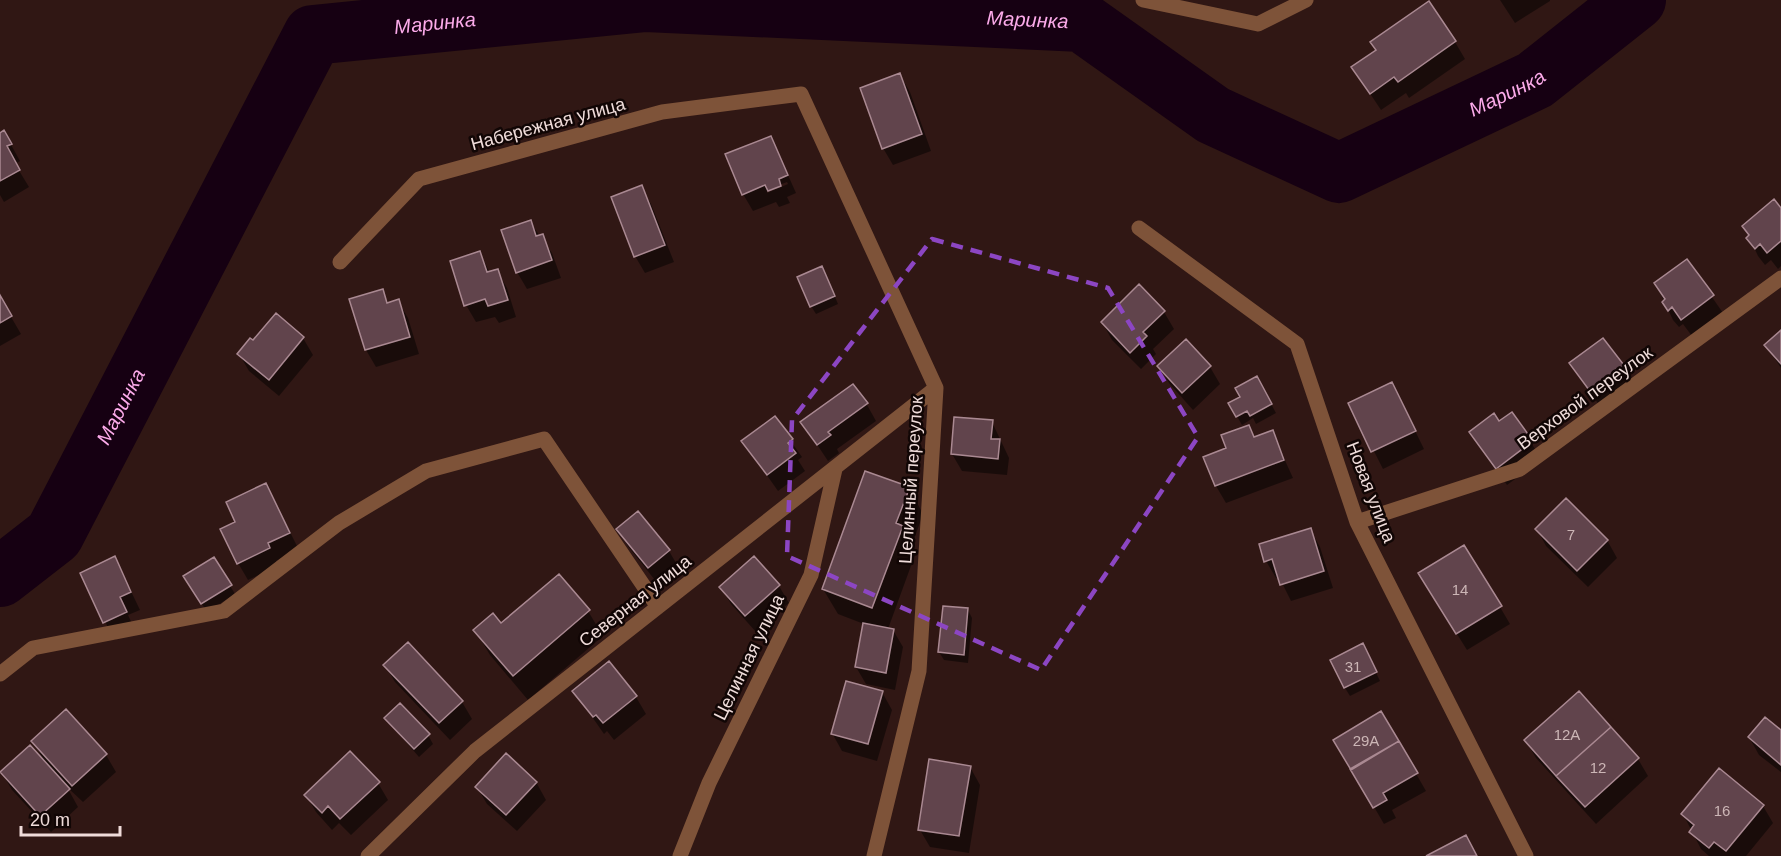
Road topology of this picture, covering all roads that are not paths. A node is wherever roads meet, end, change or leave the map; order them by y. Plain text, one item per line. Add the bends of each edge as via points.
1 (1143, 0) edge
2 (1306, 0) edge
3 (801, 94) joint
4 (1139, 228) dead end
5 (340, 262) dead end
6 (1781, 278) edge
7 (936, 388) junction
8 (835, 468) junction
9 (1358, 522) junction
10 (658, 607) junction
11 (0, 674) edge
12 (368, 856) edge
13 (680, 856) edge
14 (874, 856) edge
15 (1526, 856) edge

1 - 2 street via 1258,24
3 - 5 street, Набережная улица via 662,112 419,179
3 - 7 street, Целинный переулок
4 - 9 street, Новая улица via 1297,344
6 - 9 street, Верховой переулок via 1520,469
7 - 8 street, Северная улица
7 - 14 street, Целинный переулок via 919,671
8 - 10 street, Северная улица
8 - 13 street, Целинная улица via 811,574 708,783
9 - 15 street, Новая улица
10 - 11 street via 544,439 426,471 339,523 224,611 33,648
10 - 12 street, Северная улица via 475,751

